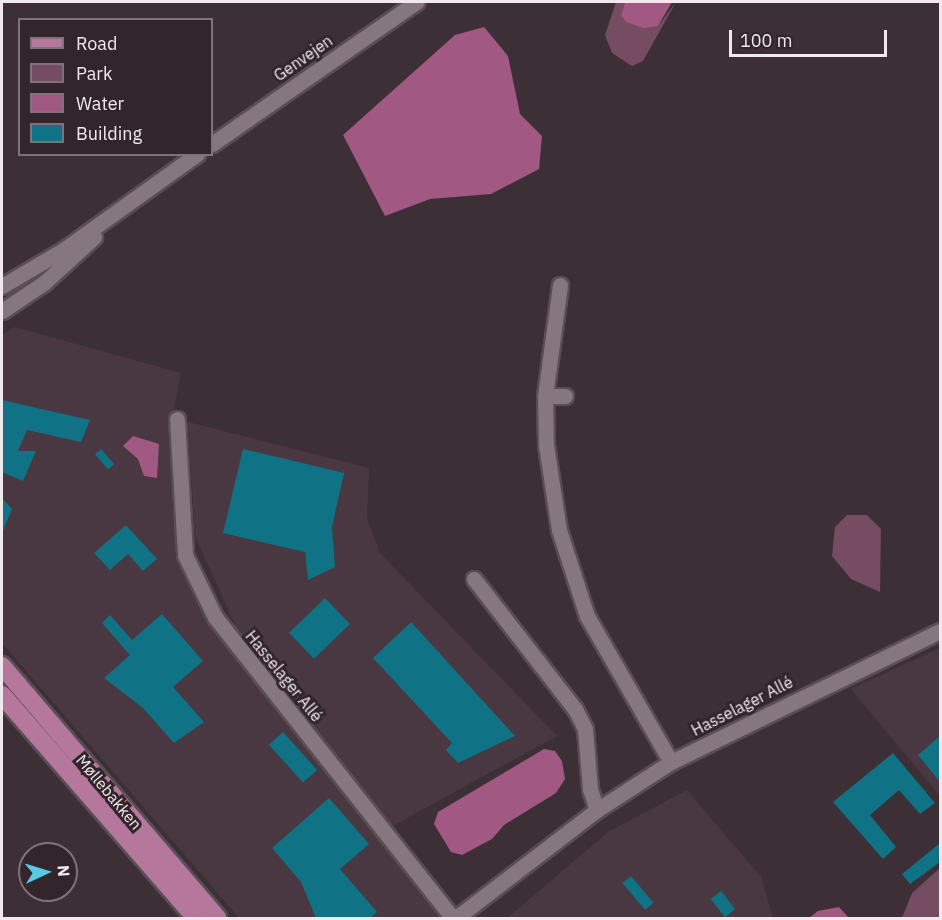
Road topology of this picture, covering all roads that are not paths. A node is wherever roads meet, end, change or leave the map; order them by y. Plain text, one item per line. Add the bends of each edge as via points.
1 (416, 2) edge
2 (213, 143) edge
3 (194, 156) edge
4 (134, 201) junction
5 (63, 250) junction
6 (560, 285) dead end
7 (2, 286) edge
8 (2, 294) edge
9 (2, 311) edge
10 (545, 396) junction
11 (565, 396) dead end
12 (177, 419) dead end
13 (474, 579) dead end
14 (940, 630) edge
15 (2, 666) edge
16 (2, 695) edge
17 (670, 762) junction
18 (597, 810) junction
19 (196, 918) edge
20 (216, 918) edge
21 (455, 918) edge

1 - 2 street, Genvejen
3 - 4 street
4 - 5 street
4 - 9 street via 45,282
5 - 7 street
5 - 8 street
6 - 10 street
10 - 11 street
10 - 17 street via 550,485 569,568 613,669
12 - 21 street, Hasselager Allé via 185,555 215,617
13 - 18 street via 575,709 585,729 590,789
14 - 17 street, Hasselager Allé
15 - 20 main road, Møllebakken
16 - 19 main road, Møllebakken
17 - 18 street, Hasselager Allé
18 - 21 street, Hasselager Allé

